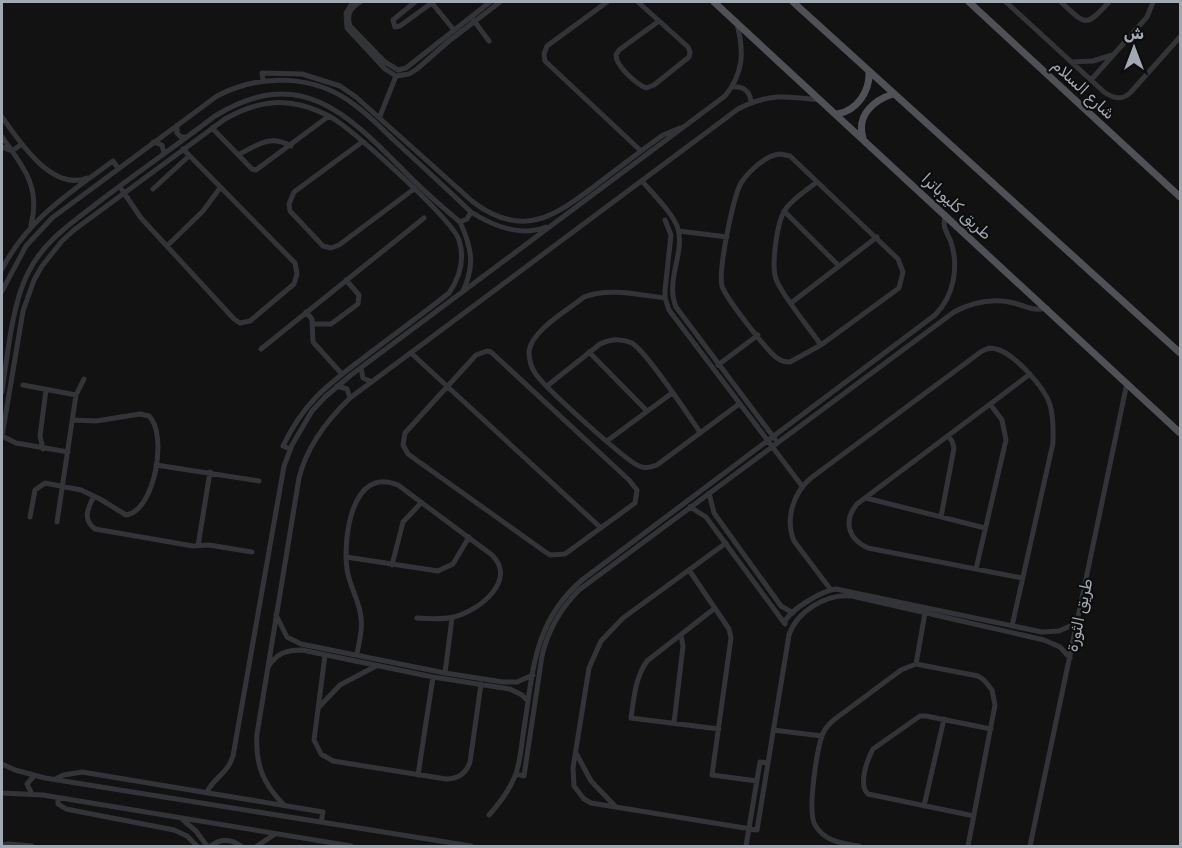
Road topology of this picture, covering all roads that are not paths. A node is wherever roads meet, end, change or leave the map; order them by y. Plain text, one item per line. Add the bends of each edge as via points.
1 (360, 2) edge
2 (416, 2) edge
3 (432, 2) edge
4 (490, 2) edge
5 (500, 2) edge
6 (607, 2) edge
7 (638, 2) edge
8 (714, 2) edge
9 (720, 2) edge
10 (793, 2) edge
11 (969, 2) edge
12 (1006, 2) edge
13 (1061, 2) edge
14 (1108, 2) edge
15 (1153, 2) edge
16 (352, 4) edge
17 (724, 11) junction
18 (473, 19) junction
19 (659, 21) junction
20 (737, 23) junction
21 (454, 30) junction
22 (1180, 37) edge
23 (489, 41) dead end
24 (434, 50) junction
25 (1113, 54) junction
26 (1071, 62) junction
27 (412, 63) junction
28 (417, 69) junction
29 (408, 71) junction
30 (869, 72) junction
31 (394, 73) junction
32 (1091, 80) junction
33 (263, 81) junction
34 (732, 87) junction
35 (893, 94) junction
36 (822, 100) junction
37 (751, 102) junction
38 (837, 114) junction
39 (328, 116) junction
40 (2, 117) edge
41 (380, 117) junction
42 (177, 125) junction
43 (684, 127) junction
44 (213, 128) junction
45 (2, 137) edge
46 (187, 137) junction
47 (864, 138) junction
48 (153, 142) junction
49 (362, 142) junction
50 (22, 144) junction
51 (291, 146) junction
52 (2, 147) edge
53 (183, 149) junction
54 (641, 151) junction
55 (12, 152) junction
56 (164, 153) junction
57 (238, 155) junction
58 (189, 156) junction
59 (425, 158) junction
60 (419, 163) junction
61 (118, 168) junction
62 (92, 176) junction
63 (410, 181) junction
64 (642, 181) junction
65 (817, 182) junction
66 (601, 185) junction
67 (119, 186) junction
68 (220, 188) junction
69 (153, 189) dead end
70 (414, 189) junction
71 (125, 193) junction
72 (1180, 197) edge
73 (471, 212) junction
74 (784, 212) junction
75 (946, 215) junction
76 (424, 218) dead end
77 (665, 220) dead end
78 (459, 222) junction
79 (554, 224) junction
80 (31, 226) junction
81 (678, 231) junction
82 (727, 237) junction
83 (877, 237) junction
84 (166, 246) junction
85 (839, 266) junction
86 (2, 269) edge
87 (4, 278) edge
88 (346, 280) junction
89 (2, 291) edge
90 (461, 293) junction
91 (665, 298) junction
92 (792, 303) junction
93 (1047, 308) junction
94 (672, 309) junction
95 (940, 310) junction
96 (306, 312) junction
97 (947, 316) junction
98 (312, 324) junction
99 (404, 327) junction
100 (408, 333) junction
101 (758, 335) junction
102 (820, 345) junction
103 (9, 347) junction
104 (261, 349) dead end
105 (2, 351) edge
106 (589, 352) junction
107 (411, 353) junction
108 (1180, 353) edge
109 (718, 365) junction
110 (361, 368) junction
111 (341, 373) junction
112 (1030, 374) junction
113 (84, 379) dead end
114 (2, 380) edge
115 (372, 382) junction
116 (1127, 383) junction
117 (23, 385) dead end
118 (337, 386) junction
119 (547, 386) junction
120 (447, 387) junction
121 (46, 390) junction
122 (2, 392) edge
123 (672, 393) junction
124 (76, 395) junction
125 (350, 398) junction
126 (739, 404) junction
127 (990, 404) junction
128 (647, 411) junction
129 (73, 420) junction
130 (2, 424) edge
131 (700, 432) junction
132 (1180, 433) edge
133 (2, 436) edge
134 (40, 436) junction
135 (948, 436) junction
136 (607, 441) junction
137 (773, 442) junction
138 (31, 447) junction
139 (43, 449) junction
140 (290, 449) junction
141 (68, 452) junction
142 (156, 465) junction
143 (210, 472) junction
144 (259, 481) dead end
145 (62, 486) junction
146 (802, 486) junction
147 (709, 493) junction
148 (94, 496) junction
149 (866, 498) junction
150 (422, 502) junction
151 (690, 507) junction
152 (30, 517) dead end
153 (941, 517) junction
154 (57, 522) dead end
155 (601, 528) junction
156 (985, 528) junction
157 (469, 537) junction
158 (726, 543) junction
159 (198, 546) junction
160 (252, 552) dead end
161 (346, 557) junction
162 (392, 565) junction
163 (976, 569) junction
164 (689, 570) junction
165 (1022, 578) junction
166 (831, 590) junction
167 (881, 600) junction
168 (715, 608) junction
169 (791, 613) junction
170 (925, 613) junction
171 (275, 615) junction
172 (951, 616) junction
173 (417, 618) dead end
174 (452, 618) junction
175 (799, 618) junction
176 (977, 622) junction
177 (784, 623) junction
178 (1077, 623) junction
179 (1012, 626) junction
180 (791, 629) junction
181 (1042, 632) junction
182 (681, 635) junction
183 (1040, 639) junction
184 (357, 654) junction
185 (325, 655) junction
186 (1070, 658) junction
187 (916, 663) junction
188 (376, 665) junction
189 (266, 671) junction
190 (445, 673) junction
191 (533, 675) junction
192 (433, 677) junction
193 (481, 684) junction
194 (528, 701) junction
195 (318, 708) junction
196 (944, 719) junction
197 (674, 723) junction
198 (719, 729) junction
199 (991, 729) junction
200 (773, 730) junction
201 (822, 736) junction
202 (576, 752) junction
203 (768, 763) junction
204 (2, 764) edge
205 (516, 774) junction
206 (418, 775) junction
207 (34, 776) junction
208 (56, 779) junction
209 (757, 781) junction
210 (207, 792) junction
211 (2, 793) edge
212 (32, 794) junction
213 (58, 798) junction
214 (284, 805) junction
215 (924, 806) junction
216 (616, 807) junction
217 (489, 815) dead end
218 (974, 816) junction
219 (179, 818) junction
220 (321, 822) junction
221 (749, 829) junction
222 (275, 834) junction
223 (2, 845) edge
224 (20, 845) edge
225 (32, 846) edge
226 (197, 846) edge
227 (209, 846) edge
228 (241, 846) edge
229 (257, 846) edge
230 (351, 846) edge
231 (471, 846) edge
232 (746, 846) edge
233 (859, 846) edge
234 (968, 846) edge
235 (1030, 846) edge

1 - 16 street
2 - 3 street via 393,20 395,27
3 - 21 street
4 - 18 street
5 - 18 street
6 - 54 street via 547,46 544,57
7 - 19 street
8 - 17 main road, طريق كليوباترا
9 - 17 main road
10 - 30 main road
11 - 72 main road, شارع السلام
12 - 26 street
13 - 14 street via 1087,21
15 - 25 street via 1147,17
16 - 31 street via 347,14 349,27
17 - 20 main road, طريق كليوباترا
18 - 21 street
18 - 23 street
18 - 24 street
19 - 19 street via 616,54 617,63 646,88 690,55 688,47
20 - 34 street via 743,51
20 - 36 main road, طريق كليوباترا
21 - 24 street
22 - 32 street via 1124,98 1108,94
24 - 27 street
24 - 28 street
25 - 26 street via 1093,61
25 - 32 street
26 - 32 street
27 - 28 street
27 - 29 street
28 - 29 street
29 - 31 street
30 - 35 main road
30 - 38 main road via 863,95 852,108
31 - 41 street
33 - 41 street via 262,73 292,73 321,79 357,96
33 - 42 street via 229,90
33 - 60 street via 298,81 332,91 357,106
34 - 37 street via 746,90
34 - 43 street
35 - 47 main road via 866,113 861,128
35 - 108 main road
36 - 37 street via 780,95
36 - 38 main road, طريق كليوباترا
37 - 64 street
38 - 47 main road, طريق كليوباترا
39 - 44 street via 298,104 278,102 241,110
39 - 49 street
39 - 51 street
40 - 50 street
41 - 59 street
42 - 46 street via 177,133
42 - 48 street
43 - 54 street via 663,135
43 - 66 street
44 - 53 street
44 - 57 street
45 - 55 street
46 - 56 street
46 - 63 street via 231,106 248,99 276,95 305,97 339,111
47 - 75 main road, طريق كليوباترا
48 - 56 street via 162,145
48 - 61 street
49 - 63 street
49 - 70 street via 291,197 290,211 323,246 339,245
50 - 55 street
50 - 62 street via 38,162 65,179 84,180
51 - 57 street via 268,140
51 - 57 street via 256,170
52 - 55 street
53 - 58 street
53 - 71 street
54 - 66 street
55 - 80 street via 25,170 33,193
56 - 67 street
58 - 68 street
58 - 69 street
59 - 60 street
59 - 66 street via 484,211 511,221 526,222 554,215
60 - 73 street
61 - 62 street via 113,161
61 - 87 street via 52,218
62 - 80 street
63 - 70 street
63 - 78 street
64 - 81 street
64 - 107 street
65 - 74 street
65 - 82 street via 790,156 771,156 741,183
65 - 83 street
66 - 79 street
67 - 71 street
67 - 103 street via 56,235 34,261 20,292
68 - 84 street via 203,211
68 - 84 street via 295,263 294,284 250,321 240,323
70 - 99 street via 455,230 462,262 449,292
71 - 84 street
71 - 130 street via 62,241 34,280 23,311
73 - 78 street
73 - 79 street via 511,230 540,230
74 - 85 street
74 - 92 street via 774,268 776,281
75 - 93 main road, طريق كليوباترا
75 - 95 street via 943,224 953,249 954,270 950,292
76 - 88 street
77 - 91 street via 671,235
78 - 90 street via 468,239 471,258 469,277
79 - 90 street
80 - 86 street
81 - 82 street
81 - 94 street
82 - 101 street via 722,286
83 - 85 street
83 - 102 street via 902,265 899,288
85 - 92 street
87 - 89 street
88 - 96 street
88 - 98 street via 359,295 358,304 331,324
90 - 100 street
91 - 94 street
91 - 119 street via 606,293 584,297 531,343 532,368
92 - 102 street
93 - 97 street via 993,301 969,305
93 - 116 main road, طريق كليوباترا
94 - 109 street
94 - 126 street
95 - 97 street via 946,311
95 - 137 street
96 - 98 street
96 - 104 street
97 - 137 street
98 - 111 street via 313,342
99 - 100 street
99 - 111 street
100 - 110 street
101 - 102 street via 785,362 795,361
101 - 109 street
103 - 105 street
103 - 114 street
106 - 119 street
106 - 123 street via 609,340 628,342 640,350
106 - 128 street
107 - 115 street
107 - 120 street
109 - 137 street
110 - 115 street via 363,378
110 - 118 street
111 - 140 street via 298,418 283,446
112 - 127 street
112 - 146 street via 998,349 986,349
112 - 165 street via 1050,405 1054,424
113 - 124 street
114 - 122 street
115 - 125 street
116 - 132 main road, طريق كليوباترا
116 - 178 street, طريق الثورة
117 - 121 street
118 - 125 street via 347,389
118 - 140 street via 312,411
119 - 136 street
120 - 155 street
120 - 155 street via 476,355 491,352 634,485 635,503
120 - 155 street via 405,433 402,441 408,454 550,555 565,554
121 - 124 street
121 - 134 street
123 - 128 street
123 - 131 street
124 - 129 street
125 - 171 street via 321,430 304,462
126 - 131 street
126 - 137 street
127 - 135 street
127 - 156 street via 1002,420 1006,440
128 - 136 street
129 - 141 street
129 - 142 street via 149,416 155,426
130 - 133 street
131 - 136 street via 650,467 636,465
133 - 138 street
134 - 138 street
134 - 139 street
135 - 149 street
135 - 153 street via 954,448
137 - 146 street
137 - 147 street
137 - 191 street via 572,588 544,628
138 - 139 street
139 - 141 street
140 - 210 street via 279,486 237,741 228,769
141 - 145 street
142 - 143 street
142 - 148 street via 151,488 132,514 123,514
143 - 144 street
143 - 159 street
145 - 148 street
145 - 152 street via 45,483 38,487
145 - 154 street
146 - 166 street via 791,514 790,532
147 - 151 street
147 - 169 street via 714,513 781,606
148 - 159 street via 87,515 95,529
149 - 153 street
149 - 163 street via 851,511 848,520 859,544
150 - 157 street
150 - 161 street via 391,483 366,489 353,507
150 - 162 street via 403,522
151 - 158 street via 706,516
151 - 205 street via 586,584 559,613 542,656 524,776
153 - 156 street
156 - 163 street
157 - 162 street via 456,561 442,571
157 - 174 street via 495,557 500,579 481,604
158 - 164 street
158 - 177 street
159 - 160 street via 209,544
161 - 162 street
161 - 184 street via 361,618
163 - 165 street
164 - 168 street
164 - 202 street via 623,618 601,641 589,668
165 - 179 street
166 - 167 street via 847,590
166 - 169 street
167 - 170 street
167 - 172 street
167 - 175 street via 838,596
168 - 182 street
168 - 198 street via 731,638
169 - 175 street
169 - 177 street
170 - 172 street
170 - 187 street
171 - 184 street via 294,642
171 - 189 street
172 - 176 street
173 - 174 street
174 - 190 street
175 - 180 street
176 - 179 street
176 - 183 street
177 - 180 street
178 - 181 street via 1059,631
178 - 186 street, طريق الثورة
179 - 181 street
180 - 200 street
181 - 183 street
182 - 197 street
182 - 197 street via 642,668 631,718
183 - 186 street via 1060,647
184 - 190 street
185 - 188 street
185 - 189 street via 285,651 278,654
185 - 195 street
186 - 235 street, طريق الثورة
187 - 199 street via 970,674 990,685 995,696
187 - 201 street via 835,719
188 - 192 street
188 - 195 street via 340,685
189 - 214 street via 257,762 268,788
190 - 191 street via 510,682
191 - 194 street
192 - 193 street
192 - 206 street
193 - 194 street via 514,690
193 - 206 street via 470,762 465,771 453,779
194 - 205 street
195 - 206 street via 314,740 326,758
196 - 199 street
196 - 215 street
196 - 215 street via 920,716 876,747 862,785 868,794
197 - 198 street
198 - 209 street via 712,775
199 - 218 street
200 - 201 street
200 - 203 street
201 - 233 street via 811,804 814,824 835,842
202 - 216 street via 591,781
202 - 216 street via 572,777 578,793 591,803
203 - 209 street via 760,762
203 - 221 street via 757,830
204 - 207 street
205 - 217 street
207 - 208 street
207 - 212 street via 27,784
208 - 210 street via 82,772
208 - 220 street
209 - 221 street
210 - 214 street
211 - 212 street
212 - 213 street
213 - 219 street
213 - 226 street via 58,804 66,808 174,830
214 - 220 street via 323,812
215 - 218 street
216 - 221 street
218 - 234 street
219 - 222 street
219 - 227 street
220 - 231 street
221 - 232 street
222 - 229 street
222 - 230 street
223 - 224 street
224 - 225 street
227 - 228 street via 227,840

